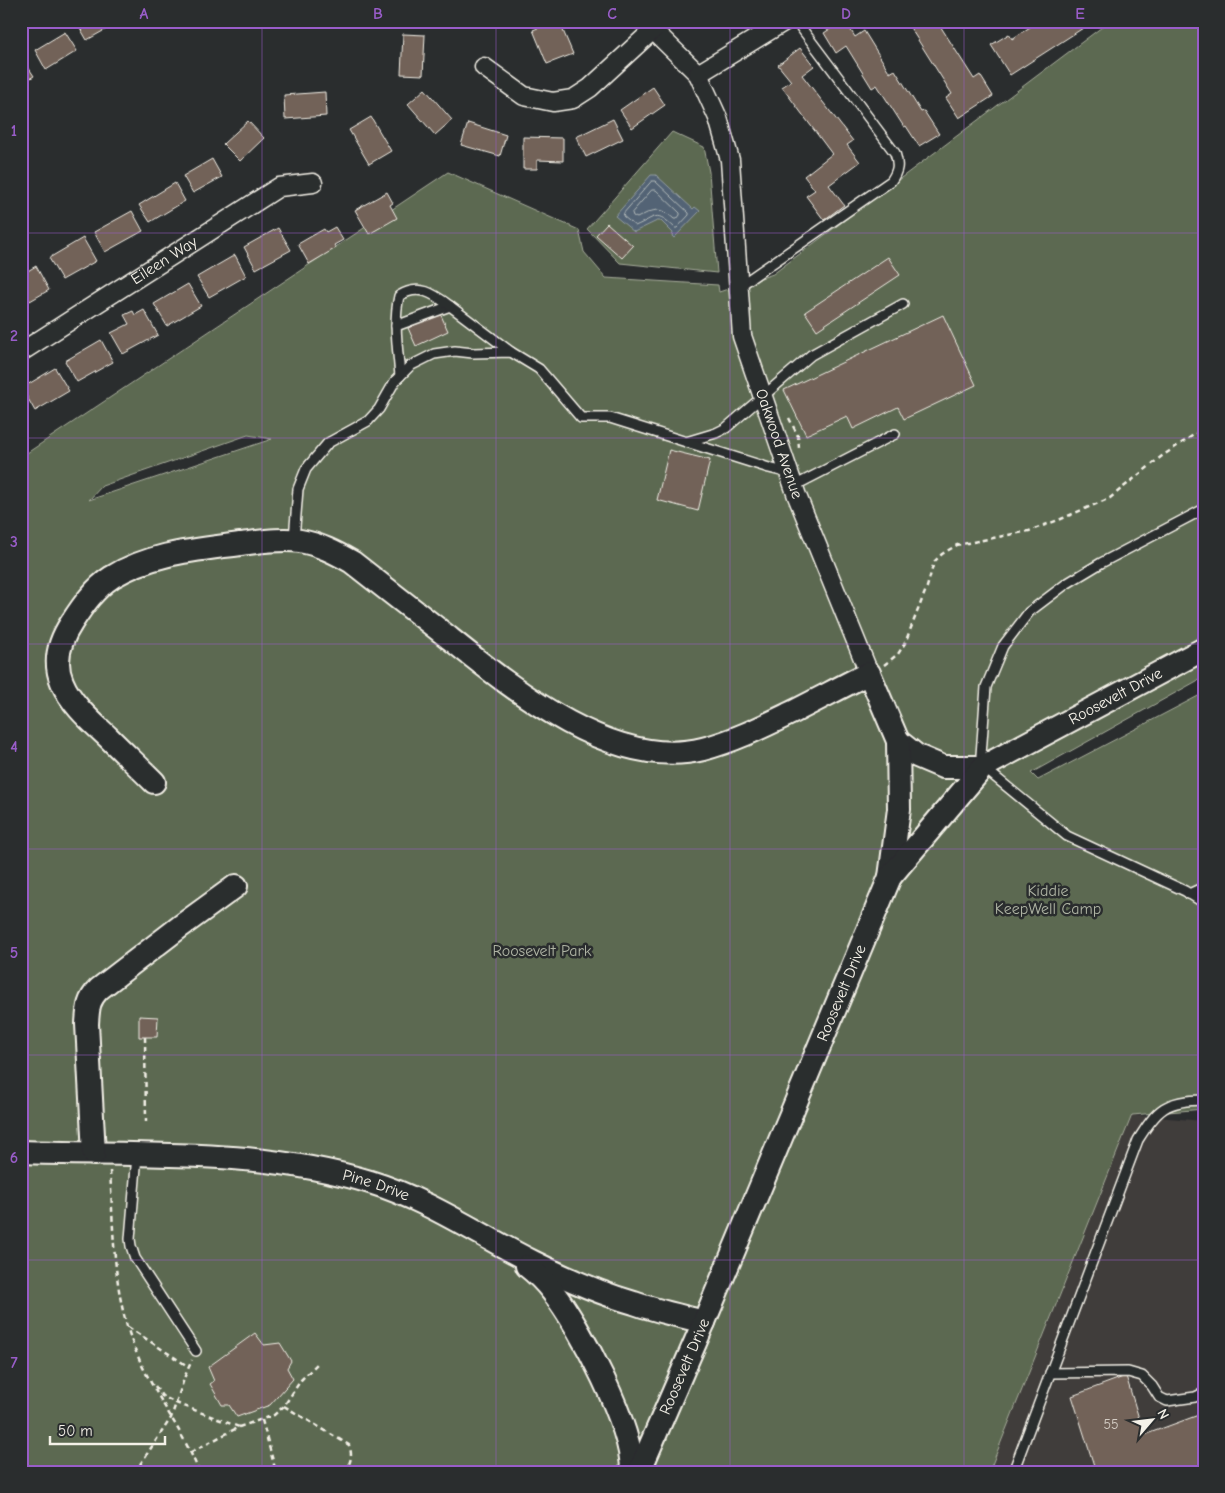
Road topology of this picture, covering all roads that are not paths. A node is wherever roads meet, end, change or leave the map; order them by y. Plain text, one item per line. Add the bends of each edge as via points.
1 (785, 21) edge
2 (796, 21) edge
3 (648, 26) edge
4 (484, 67) dead end
5 (698, 74) junction
6 (313, 183) dead end
7 (738, 287) junction
8 (903, 304) dead end
9 (450, 306) junction
10 (396, 326) junction
11 (21, 352) edge
12 (511, 352) junction
13 (400, 376) junction
14 (763, 397) junction
15 (895, 434) dead end
16 (686, 442) junction
17 (791, 479) junction
18 (1204, 509) edge
19 (294, 541) junction
20 (1204, 649) edge
21 (877, 668) junction
22 (898, 741) junction
23 (983, 767) junction
24 (154, 782) dead end
25 (890, 877) junction
26 (236, 886) dead end
27 (1204, 886) edge
28 (1189, 894) junction
29 (1204, 903) edge
30 (1204, 1100) edge
31 (21, 1152) edge
32 (102, 1154) junction
33 (137, 1155) junction
34 (506, 1248) junction
35 (704, 1322) junction
36 (196, 1351) road end
37 (1050, 1373) junction
38 (1204, 1393) edge
39 (632, 1472) edge
40 (639, 1472) edge
41 (1013, 1472) edge

1 - 5 street
2 - 7 lane via 895,153 899,162 897,173 891,181
3 - 4 street via 590,88 573,99 552,102 524,96
3 - 5 street, Oakwood Avenue
5 - 7 street, Oakwood Avenue via 718,118 730,160
6 - 11 street, Eileen Way via 279,187
7 - 14 street, Oakwood Avenue via 742,336
8 - 14 lane via 812,355
9 - 10 lane
9 - 10 lane via 432,293 417,290 404,293 399,296
9 - 12 lane
10 - 13 lane
12 - 13 lane via 455,350 434,354 410,366
12 - 16 lane via 539,369 581,418 610,418
13 - 19 lane via 368,421 328,443 306,469 298,489
14 - 16 lane via 726,428
14 - 17 street, Oakwood Avenue
15 - 17 lane
16 - 17 lane via 769,468
17 - 21 street, Oakwood Avenue
18 - 23 lane via 1101,563 1066,584 1030,612 1002,646 986,687 981,741
19 - 21 street via 328,549 352,562 504,682 545,709 615,742 648,751 674,753 730,741
19 - 24 street via 273,540 184,551 132,566 92,593 65,632 57,664 68,695
20 - 23 street, Roosevelt Drive
21 - 22 street, Oakwood Avenue
22 - 23 street via 917,756 943,767
22 - 25 street, Oakwood Avenue via 898,809
23 - 25 street, Roosevelt Drive
23 - 28 lane via 1067,836
25 - 35 street, Roosevelt Drive
26 - 32 street via 91,997 87,1024
27 - 28 lane
28 - 29 lane
30 - 37 lane via 1168,1105 1152,1118 1138,1140
31 - 32 street, Pine Drive
32 - 33 street, Pine Drive
33 - 34 street, Pine Drive via 199,1156 302,1166 371,1182 438,1210
33 - 36 lane via 131,1246 135,1258
34 - 35 street, Pine Drive via 602,1293
34 - 39 street via 552,1291 584,1342 623,1428
35 - 40 street, Roosevelt Drive
37 - 38 lane via 1128,1372 1142,1376 1159,1397 1166,1400
37 - 41 lane

